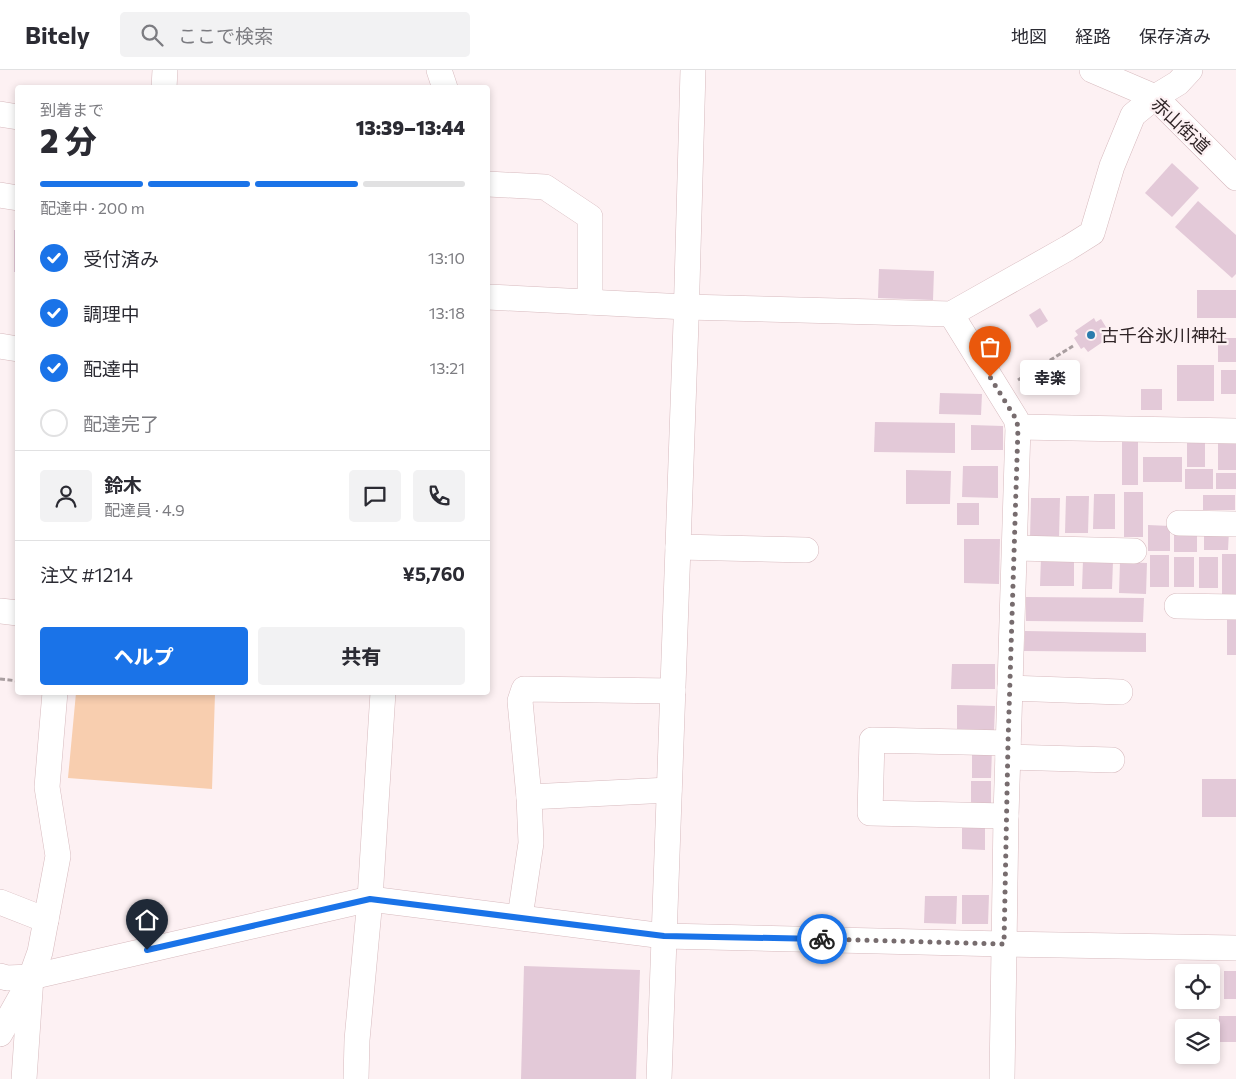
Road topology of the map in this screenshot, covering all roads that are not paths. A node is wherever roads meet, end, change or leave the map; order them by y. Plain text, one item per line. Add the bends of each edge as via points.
1 (164, 70) edge
2 (439, 70) edge
3 (693, 70) edge
4 (1092, 70) edge
5 (1122, 70) edge
6 (1143, 70) edge
7 (1190, 70) edge
8 (164, 85) edge
9 (443, 85) edge
10 (1155, 97) junction
11 (0, 114) edge
12 (15, 116) edge
13 (1236, 178) edge
14 (490, 184) edge
15 (0, 195) edge
16 (15, 198) edge
17 (490, 298) edge
18 (590, 302) junction
19 (686, 307) junction
20 (951, 314) junction
21 (0, 346) edge
22 (15, 348) edge
23 (1018, 427) junction
24 (1236, 431) edge
25 (1179, 523) dead end
26 (1236, 524) edge
27 (678, 547) junction
28 (1015, 548) junction
29 (806, 550) dead end
30 (1134, 551) dead end
31 (1177, 606) dead end
32 (1236, 607) edge
33 (0, 611) edge
34 (15, 613) edge
35 (1010, 688) junction
36 (673, 691) junction
37 (1120, 692) dead end
38 (55, 695) edge
39 (384, 695) edge
40 (1008, 750) junction
41 (1112, 760) dead end
42 (669, 790) junction
43 (529, 797) junction
44 (1006, 816) junction
45 (370, 899) junction
46 (0, 902) edge
47 (520, 917) junction
48 (46, 920) junction
49 (664, 936) junction
50 (1004, 944) junction
51 (1236, 948) edge
52 (0, 976) edge
53 (31, 977) junction
54 (0, 1034) edge
55 (24, 1079) edge
56 (356, 1079) edge
57 (659, 1079) edge
58 (1002, 1079) edge

1 - 8 street
2 - 9 street
3 - 19 street
4 - 10 street, 赤山街道
5 - 10 street
6 - 10 street
7 - 10 street via 1178,83
10 - 13 street, 赤山街道
10 - 20 street via 1132,115 1112,166 1092,233
11 - 12 street
14 - 18 street via 545,187 590,217
15 - 16 street
17 - 18 street
18 - 19 street
19 - 20 street
19 - 27 street
20 - 23 street
21 - 22 street
23 - 24 street
23 - 28 street
25 - 26 street
27 - 29 street
27 - 36 street
28 - 30 street
28 - 35 street
31 - 32 street
33 - 34 street
35 - 37 street
35 - 40 street
36 - 42 street
36 - 43 street via 524,689 520,701
38 - 48 street via 47,787 58,856
39 - 45 street
40 - 41 street
40 - 44 street
40 - 44 street via 872,740 870,812
42 - 43 street
42 - 49 street
43 - 47 street via 531,843
44 - 50 street
45 - 47 street
45 - 53 street
45 - 56 street
46 - 48 street
47 - 49 street
48 - 53 street
49 - 50 street
49 - 57 street
50 - 51 street
50 - 58 street
52 - 53 street
53 - 54 street
53 - 55 street

